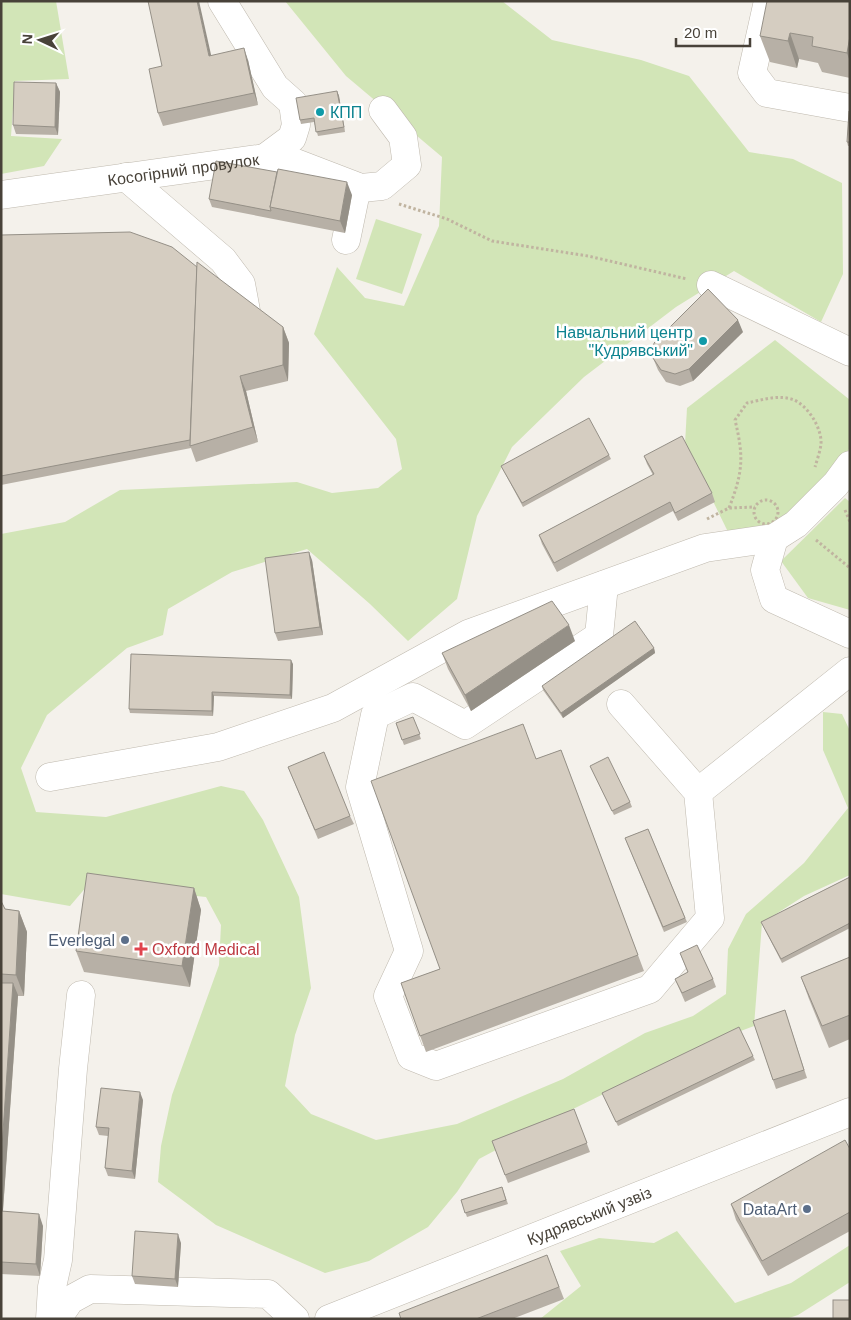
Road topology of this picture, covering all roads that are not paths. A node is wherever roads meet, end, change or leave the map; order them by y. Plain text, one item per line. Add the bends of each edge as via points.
1 (222, 1) edge
2 (768, 1) edge
3 (850, 108) edge
4 (383, 110) dead end
5 (265, 158) junction
6 (126, 177) junction
7 (359, 187) junction
8 (1, 195) edge
9 (346, 240) dead end
10 (712, 285) road end
11 (246, 311) edge
12 (850, 352) edge
13 (837, 479) edge
14 (785, 531) junction
15 (604, 584) junction
16 (849, 633) edge
17 (850, 671) edge
18 (621, 704) dead end
19 (50, 777) dead end
20 (698, 792) junction
21 (81, 995) dead end
22 (850, 1112) edge
23 (50, 1319) edge
24 (57, 1319) edge
25 (294, 1319) edge
26 (329, 1319) edge

1 - 5 street via 275,87 293,103 296,125 292,138
2 - 3 street via 752,73 767,93
4 - 7 street via 403,137 407,165 382,186
5 - 6 street, Косогірний провулок
5 - 7 street, Косогірний провулок via 288,160
6 - 8 street, Косогірний провулок
6 - 11 street via 223,260 240,284
7 - 9 street
10 - 12 street
13 - 14 street
14 - 15 street via 705,548
14 - 16 street via 765,570 774,599
15 - 19 street via 468,634 334,708 218,747
15 - 20 street via 599,636 465,725 414,697 375,715 360,787 409,951 388,996 411,1056 436,1066 650,988 710,918
17 - 20 street
18 - 20 street
21 - 23 street
22 - 26 street, Кудрявський узвіз
24 - 25 street via 70,1300 90,1289 268,1294

